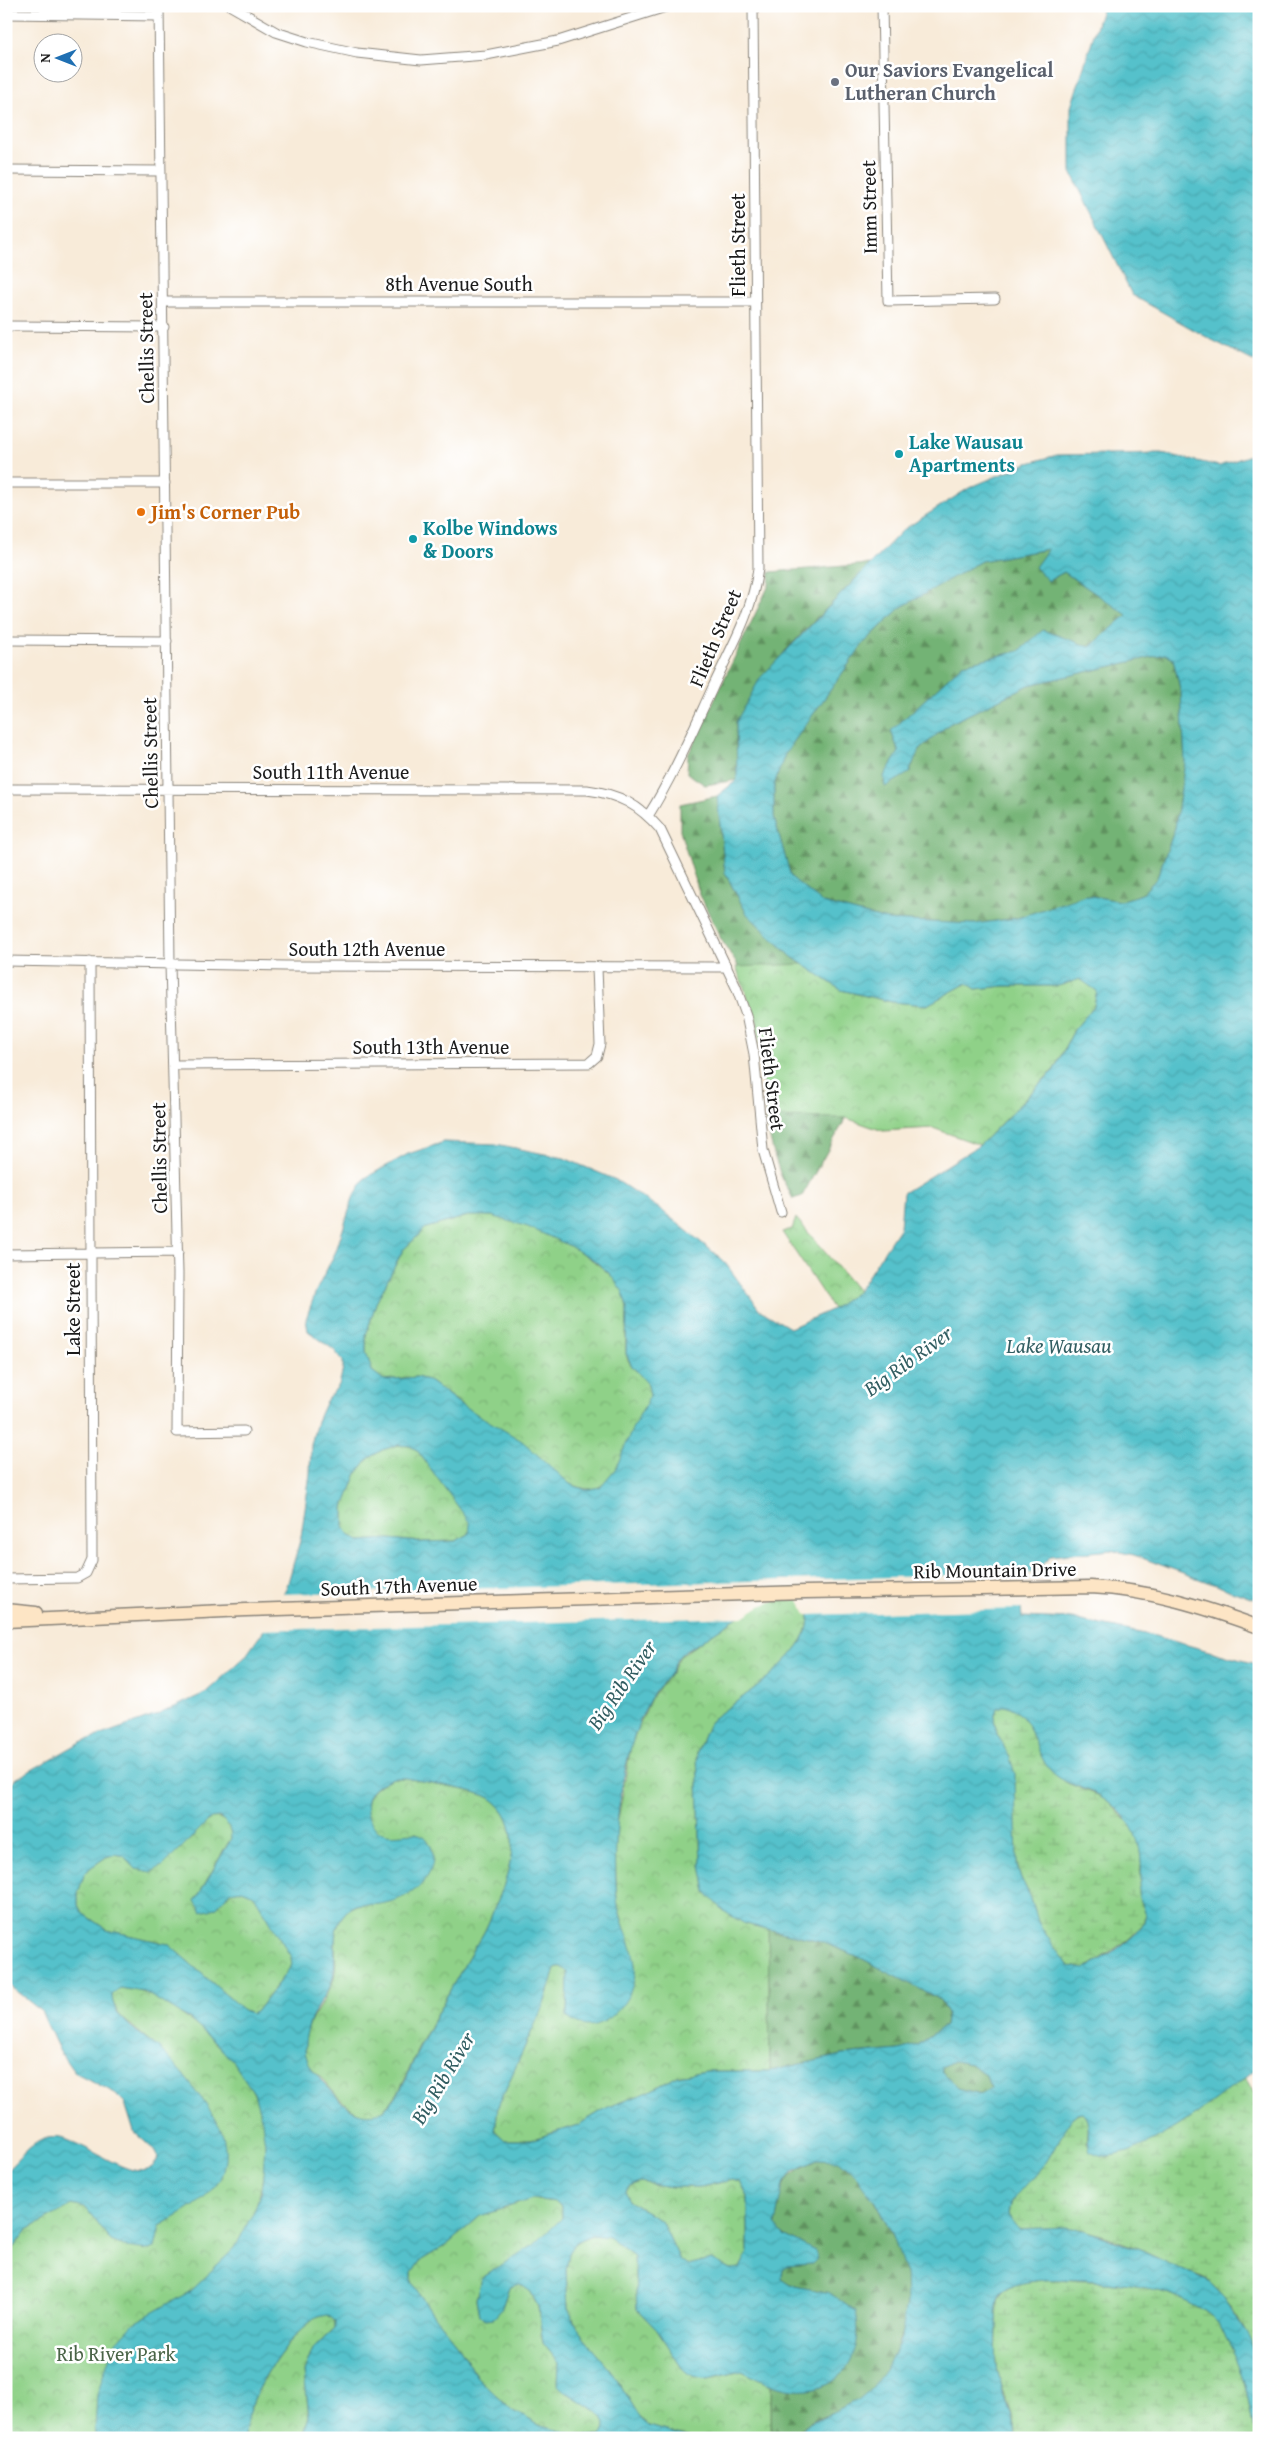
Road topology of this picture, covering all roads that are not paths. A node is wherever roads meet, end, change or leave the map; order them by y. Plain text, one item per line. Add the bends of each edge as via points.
1 (231, 6) edge
2 (669, 6) edge
3 (753, 6) edge
4 (882, 6) edge
5 (159, 11) edge
6 (6, 14) edge
7 (6, 170) edge
8 (161, 171) junction
9 (995, 299) dead end
10 (163, 302) junction
11 (755, 302) junction
12 (6, 326) edge
13 (164, 327) junction
14 (6, 483) edge
15 (165, 483) junction
16 (6, 640) edge
17 (167, 641) junction
18 (6, 789) edge
19 (168, 789) junction
20 (648, 816) junction
21 (6, 961) edge
22 (90, 962) junction
23 (170, 964) junction
24 (597, 968) junction
25 (726, 968) junction
26 (174, 1064) junction
27 (781, 1212) dead end
28 (178, 1252) junction
29 (90, 1253) junction
30 (6, 1254) edge
31 (244, 1431) dead end
32 (6, 1580) edge
33 (727, 1595) joint
34 (6, 1610) edge
35 (73, 1616) junction
36 (6, 1621) edge
37 (1259, 1627) edge

1 - 2 street via 276,32 307,42 357,53 421,60 486,54 558,41
3 - 11 street, Flieth Street
4 - 9 street, Imm Street via 888,301
5 - 6 street
5 - 8 street, Chellis Street
7 - 8 street
8 - 10 street, Chellis Street
10 - 11 street, 8th Avenue South
10 - 13 street, Chellis Street
11 - 20 street, Flieth Street via 758,569 753,600 668,784
12 - 13 street
13 - 15 street, Chellis Street
14 - 15 street
15 - 17 street, Chellis Street
16 - 17 street
17 - 19 street, Chellis Street
18 - 19 street, South 11th Avenue
19 - 20 street, South 11th Avenue via 588,790 622,798
19 - 23 street, Chellis Street
20 - 25 street, Flieth Street via 668,844
21 - 22 street, South 12th Avenue
22 - 23 street, South 12th Avenue
22 - 29 street, Lake Street
23 - 24 street, South 12th Avenue
23 - 26 street, Chellis Street
24 - 25 street, South 12th Avenue
24 - 26 street, South 13th Avenue via 600,1051 589,1063
25 - 27 street, Flieth Street via 751,1034 763,1150
26 - 28 street, Chellis Street
28 - 29 street
28 - 31 street, Chellis Street via 177,1432
29 - 30 street
29 - 32 street, Lake Street via 91,1564 86,1573 77,1578
33 - 35 main road, South 17th Avenue
33 - 37 main road, Rib Mountain Drive via 1107,1588 1154,1594 1195,1604
34 - 35 main road, South 17th Avenue
35 - 36 main road, South 17th Avenue

